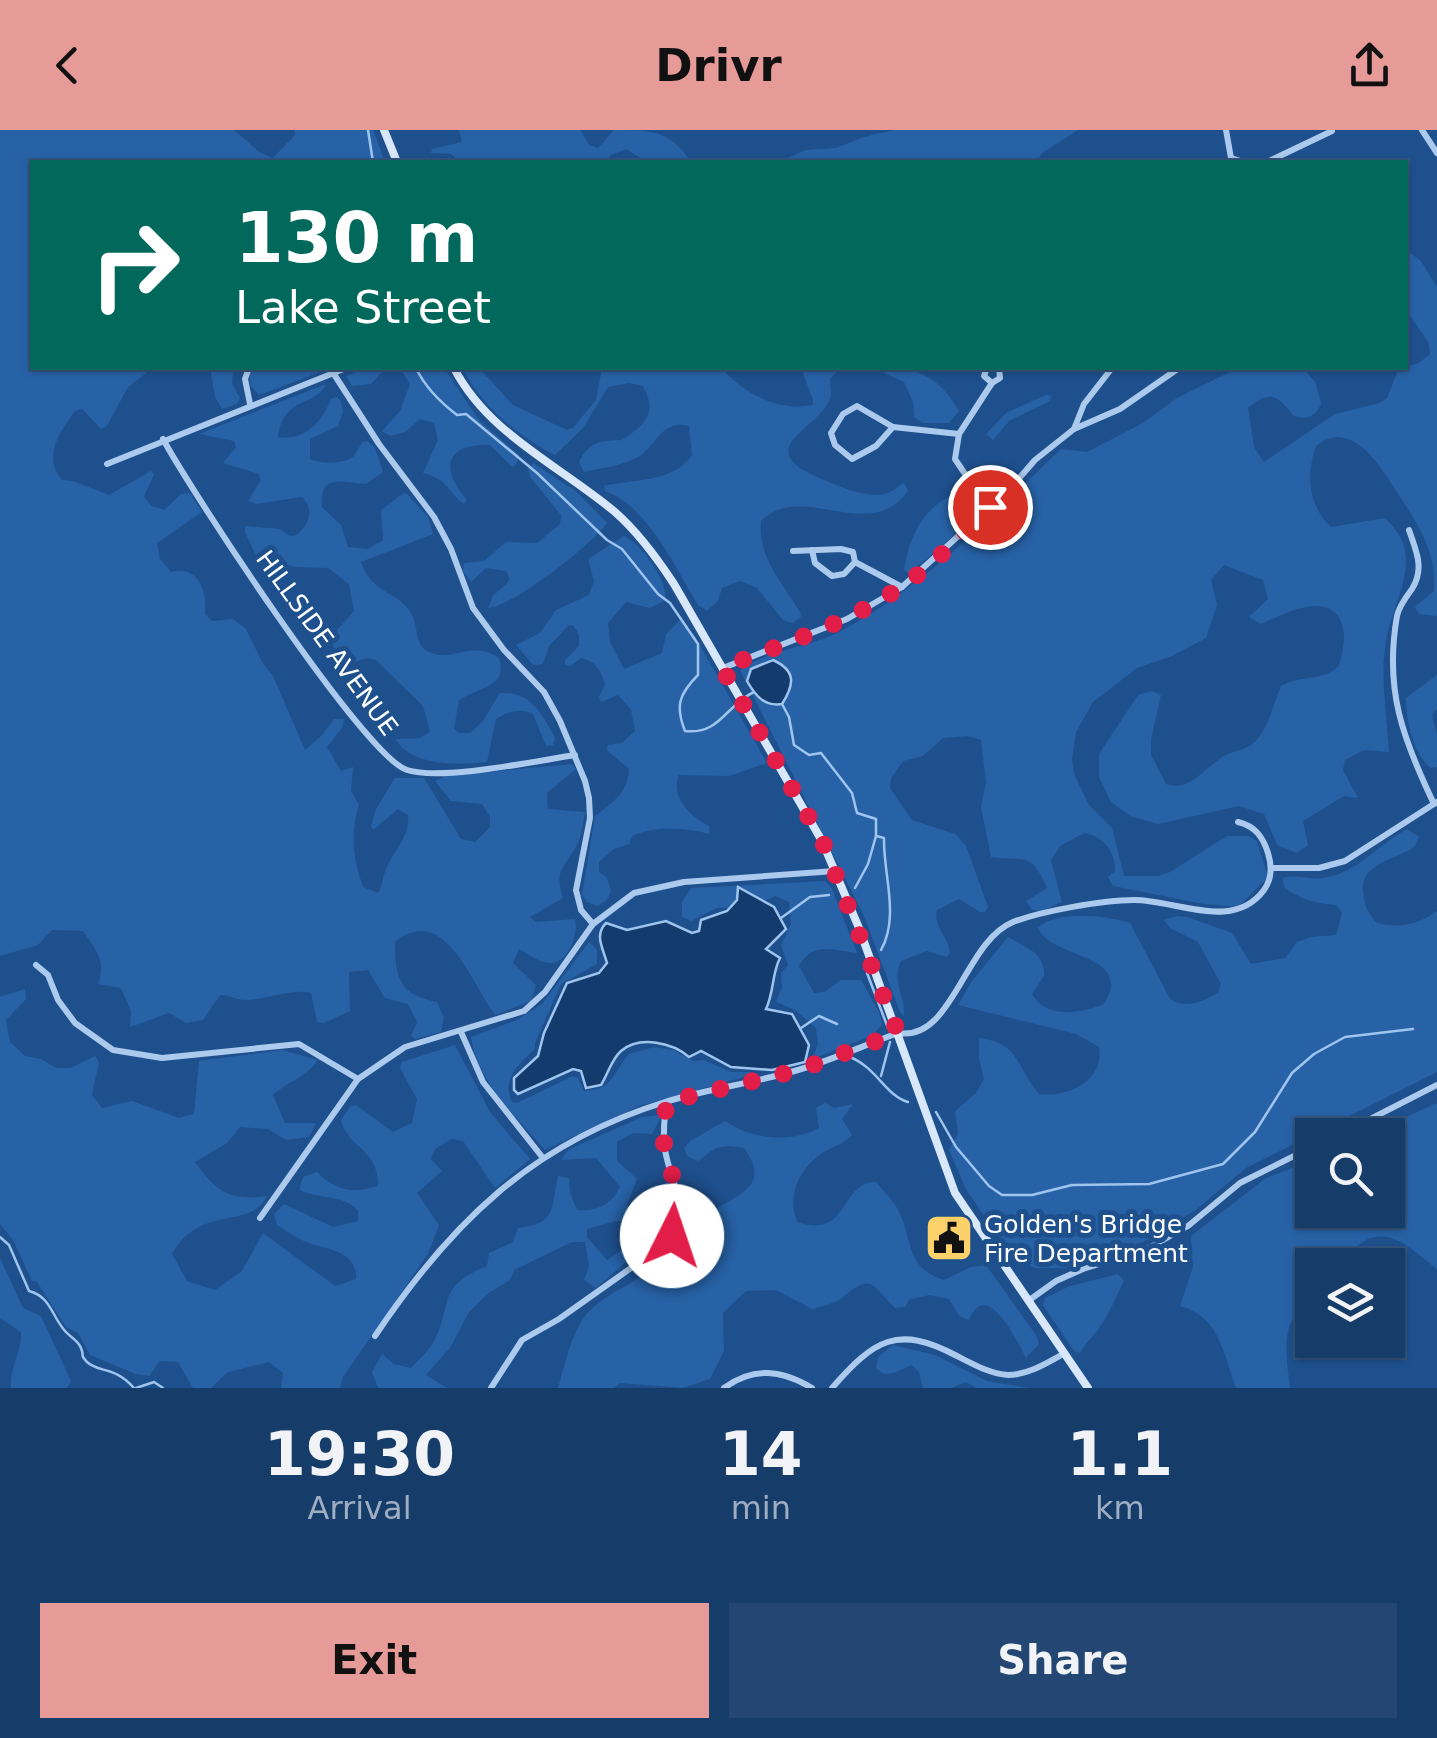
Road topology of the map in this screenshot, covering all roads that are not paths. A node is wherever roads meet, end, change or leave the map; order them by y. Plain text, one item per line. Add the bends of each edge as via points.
1 (384, 130) edge
2 (1226, 130) edge
3 (1422, 130) edge
4 (1332, 131) edge
5 (1437, 152) edge
6 (1230, 158) junction
7 (397, 160) edge
8 (1226, 160) edge
9 (1237, 160) edge
10 (1272, 160) edge
11 (248, 370) edge
12 (332, 370) edge
13 (455, 370) edge
14 (986, 370) edge
15 (999, 370) edge
16 (1110, 370) edge
17 (1176, 370) edge
18 (992, 383) junction
19 (250, 404) junction
20 (893, 428) junction
21 (1074, 429) junction
22 (959, 434) junction
23 (163, 439) junction
24 (107, 464) dead end
25 (1008, 491) junction
26 (1408, 530) dead end
27 (812, 550) junction
28 (794, 551) dead end
29 (855, 562) junction
30 (902, 587) junction
31 (722, 668) junction
32 (574, 754) junction
33 (1435, 803) edge
34 (1238, 822) dead end
35 (1271, 868) junction
36 (836, 870) junction
37 (593, 924) junction
38 (36, 965) dead end
39 (461, 1032) junction
40 (898, 1033) junction
41 (358, 1079) junction
42 (1437, 1085) edge
43 (666, 1102) junction
44 (1372, 1118) edge
45 (1295, 1156) edge
46 (543, 1158) junction
47 (260, 1218) dead end
48 (1028, 1302) junction
49 (375, 1336) dead end
50 (1065, 1353) junction
51 (491, 1388) edge
52 (724, 1388) edge
53 (812, 1388) edge
54 (832, 1388) edge
55 (1088, 1388) edge

1 - 7 main road
2 - 6 street
3 - 5 street
4 - 10 street
6 - 8 street
6 - 9 street
11 - 19 street
12 - 19 street
12 - 32 street via 434,517 473,608 544,692
13 - 31 main road via 506,432 641,538
14 - 18 street
15 - 18 street
16 - 21 street
17 - 21 street
18 - 22 street
19 - 23 street
20 - 20 street via 857,406 831,433 852,459
20 - 22 street
21 - 25 street
22 - 25 street via 955,459 961,471
23 - 24 street
23 - 32 street, HILLSIDE AVENUE via 260,589 388,759 427,774
25 - 30 street
26 - 33 street via 1420,569 1398,614 1394,704
27 - 28 street
27 - 29 street via 853,552
27 - 29 street via 832,576
29 - 30 street
30 - 31 street via 847,619
31 - 36 main road
32 - 37 street via 590,818 576,890 580,910
33 - 35 street via 1334,865
34 - 35 street via 1261,836
35 - 40 street via 1263,891 1234,912 1136,900 1048,912 1005,926 974,959 936,1021 911,1035
36 - 37 street via 644,890
36 - 40 main road
37 - 39 street via 531,1006
38 - 41 street via 75,1023 113,1050 162,1058 299,1044
39 - 41 street via 405,1047
39 - 46 street via 483,1082
40 - 43 street via 799,1070
40 - 48 main road via 955,1193
41 - 47 street
42 - 44 street
43 - 46 street
43 - 51 street via 664,1143 682,1214 672,1236 522,1340
45 - 48 street via 1240,1183 1148,1250 1083,1269
46 - 49 street via 440,1246
48 - 50 main road
50 - 54 street via 1008,1374 902,1338 858,1358
50 - 55 main road
52 - 53 street via 766,1372 787,1374

